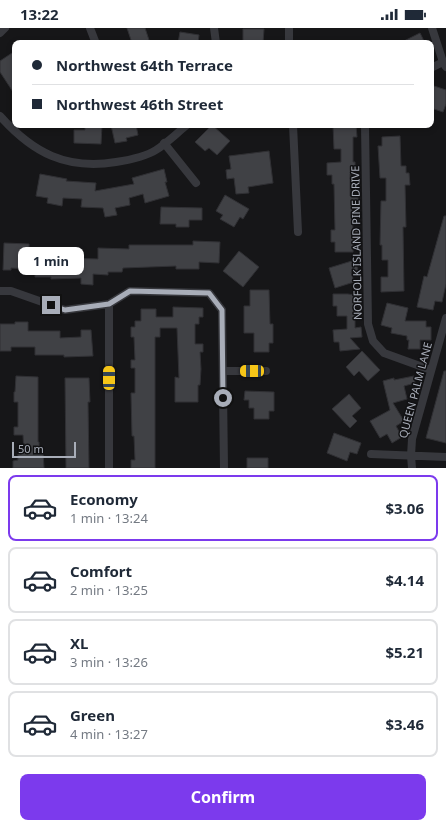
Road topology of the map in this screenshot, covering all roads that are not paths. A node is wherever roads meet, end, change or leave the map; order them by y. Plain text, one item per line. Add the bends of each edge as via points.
1 (5, 28) edge
2 (90, 28) edge
3 (214, 28) edge
4 (289, 28) edge
5 (432, 28) edge
6 (0, 33) edge
7 (95, 40) edge
8 (216, 40) edge
9 (289, 40) edge
10 (444, 64) edge
11 (434, 67) edge
12 (0, 116) edge
13 (184, 128) edge
14 (293, 128) edge
15 (365, 128) edge
16 (164, 143) junction
17 (196, 182) dead end
18 (298, 232) dead end
19 (0, 291) edge
20 (109, 304) junction
21 (446, 318) edge
22 (431, 370) junction
23 (223, 371) junction
24 (266, 371) dead end
25 (371, 454) dead end
26 (411, 456) junction
27 (446, 457) edge
28 (109, 468) edge
29 (224, 468) edge
30 (412, 468) edge

1 - 6 street
2 - 7 street
3 - 8 street
4 - 9 street
5 - 10 street
10 - 11 street
12 - 16 street via 27,143 53,158 85,165 130,160 156,150
13 - 16 street
14 - 18 street
15 - 22 street, NORFOLK ISLAND PINE DRIVE via 368,324 373,341 384,353
16 - 17 street
19 - 20 street via 11,291 65,310
20 - 23 street via 130,291 209,293 222,310
20 - 28 street
21 - 22 street, QUEEN PALM LANE
22 - 26 street, QUEEN PALM LANE via 412,438
23 - 24 street
23 - 29 street
25 - 26 street
26 - 27 street
26 - 30 street, QUEEN PALM LANE

